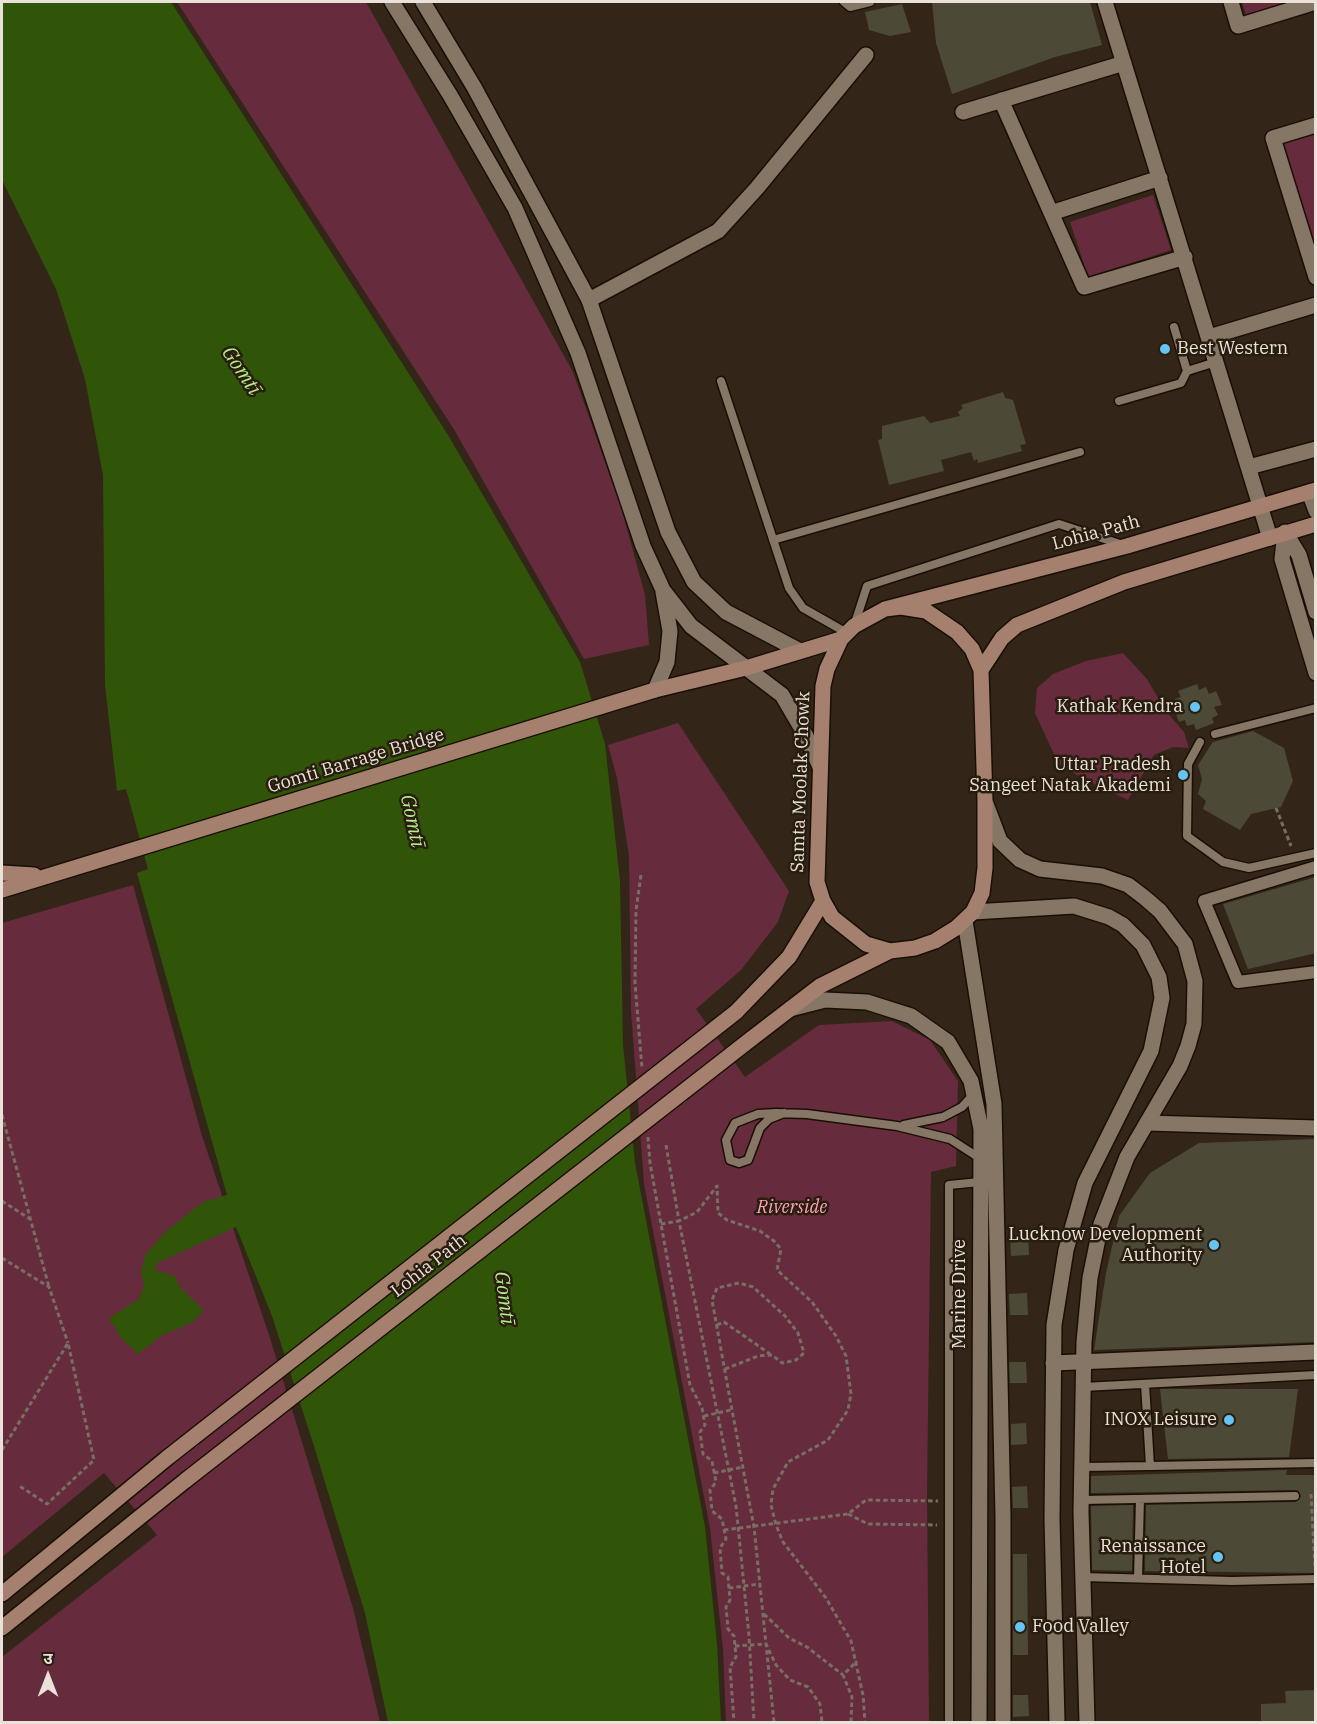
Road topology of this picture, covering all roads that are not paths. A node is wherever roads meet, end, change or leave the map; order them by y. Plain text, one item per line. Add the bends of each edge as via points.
1 (392, 2) edge
2 (423, 2) edge
3 (844, 2) edge
4 (870, 2) edge
5 (1105, 2) edge
6 (1231, 2) edge
7 (1316, 2) edge
8 (866, 55) dead end
9 (1124, 63) junction
10 (1001, 100) junction
11 (963, 112) dead end
12 (1316, 125) edge
13 (1160, 178) junction
14 (1051, 213) junction
15 (1185, 257) junction
16 (1316, 277) edge
17 (589, 300) junction
18 (1316, 305) edge
19 (1174, 327) dead end
20 (1209, 337) junction
21 (1216, 362) junction
22 (1187, 371) junction
23 (721, 381) dead end
24 (1119, 401) dead end
25 (1316, 449) edge
26 (1080, 452) dead end
27 (1249, 467) junction
28 (1312, 491) edge
29 (1260, 505) junction
30 (1316, 511) edge
31 (1316, 524) edge
32 (1285, 532) junction
33 (1270, 538) junction
34 (773, 540) junction
35 (1127, 546) junction
36 (663, 590) junction
37 (885, 609) junction
38 (1316, 612) edge
39 (847, 633) junction
40 (800, 651) junction
41 (746, 668) junction
42 (981, 670) junction
43 (1316, 673) edge
44 (655, 690) junction
45 (1316, 708) edge
46 (1215, 734) dead end
47 (1200, 742) dead end
48 (820, 767) junction
49 (985, 801) junction
50 (1316, 853) edge
51 (1316, 867) edge
52 (2, 873) edge
53 (43, 876) junction
54 (2, 890) edge
55 (823, 901) junction
56 (969, 917) junction
57 (890, 951) junction
58 (1316, 972) edge
59 (790, 1010) junction
60 (974, 1094) junction
61 (784, 1113) junction
62 (1147, 1123) junction
63 (897, 1126) junction
64 (1316, 1128) edge
65 (981, 1159) junction
66 (980, 1182) junction
67 (1316, 1352) edge
68 (1083, 1362) junction
69 (1053, 1363) junction
70 (1316, 1375) edge
71 (1145, 1384) junction
72 (1083, 1387) junction
73 (1316, 1463) edge
74 (1150, 1466) junction
75 (1083, 1467) junction
76 (1294, 1496) dead end
77 (1140, 1499) junction
78 (1082, 1500) junction
79 (1082, 1577) junction
80 (1138, 1578) junction
81 (1316, 1579) edge
82 (2, 1593) edge
83 (2, 1628) edge
84 (949, 1722) edge
85 (979, 1722) edge
86 (1002, 1722) edge
87 (1057, 1722) edge
88 (1087, 1722) edge

1 - 36 street via 515,208 578,353 644,546
2 - 17 street via 474,87
3 - 4 lane via 850,7
5 - 9 street
6 - 7 street via 1238,26
8 - 17 street via 718,231
9 - 10 street
9 - 13 street
10 - 11 street
10 - 14 street
12 - 16 street via 1273,138
13 - 14 street
13 - 15 street
14 - 15 street via 1084,287
15 - 20 street
17 - 40 street via 668,532 694,582 726,612
18 - 20 street
19 - 22 lane
20 - 21 street
21 - 22 lane
21 - 27 street
22 - 24 lane via 1181,383
23 - 34 lane
25 - 27 street
26 - 34 lane
27 - 29 street
28 - 29 main road, Lohia Path
28 - 30 street
29 - 33 street
29 - 35 main road, Lohia Path
31 - 32 main road
32 - 33 main road
32 - 38 street via 1299,555
32 - 43 street via 1282,559
33 - 42 main road via 1124,582 1017,625 1002,638
34 - 39 lane via 789,588 803,608
35 - 37 main road, Lohia Path
35 - 39 lane via 1059,524 867,585
36 - 41 street via 691,626
36 - 44 street via 670,631 667,662
37 - 39 main road
37 - 42 main road via 914,609 942,620 972,649
39 - 40 main road, Gomti Barrage Bridge
39 - 48 main road, Samta Moolak Chowk via 827,669 823,686
40 - 41 main road, Gomti Barrage Bridge
41 - 44 main road, Gomti Barrage Bridge
41 - 48 street via 782,695
42 - 49 main road
44 - 53 main road, Gomti Barrage Bridge
45 - 46 lane
47 - 50 lane via 1188,764 1187,836 1223,862 1249,868
48 - 55 main road, Samta Moolak Chowk via 816,862
49 - 56 main road via 982,893
49 - 62 street via 1000,841 1014,857 1040,868 1102,876 1128,885 1160,911 1185,944 1195,981 1194,1024 1180,1066
51 - 58 street via 1204,901 1239,982
52 - 53 main road
53 - 54 main road, Gomti Barrage Bridge
55 - 57 main road, Samta Moolak Chowk via 845,929 866,944
55 - 82 main road, Lohia Path, bridge via 789,957 736,1012 167,1458
56 - 57 main road, Samta Moolak Chowk via 935,941
56 - 69 street via 1058,906 1090,909 1134,935 1159,977 1162,998 1151,1051 1085,1183 1066,1250 1054,1325
56 - 86 street, Marine Drive via 994,1104 1003,1517
57 - 59 main road, Lohia Path via 820,986
59 - 60 street, Marine Drive via 825,1000 867,1002 910,1016 948,1042 971,1081
59 - 83 main road, Lohia Path, bridge
60 - 63 lane via 962,1107 943,1117
60 - 65 street, Marine Drive via 981,1129
61 - 61 lane via 760,1128 748,1160 730,1160 726,1140 735,1123 758,1114
61 - 63 lane
62 - 64 street
62 - 68 street via 1127,1157 1101,1224 1090,1278
63 - 65 lane via 950,1139
65 - 66 street, Marine Drive
66 - 84 lane via 949,1185
66 - 85 street, Marine Drive
67 - 68 street
68 - 69 street
68 - 72 street
69 - 87 street
70 - 71 lane
71 - 72 lane
71 - 74 lane
72 - 75 street
73 - 74 lane
74 - 75 lane
75 - 78 street
76 - 77 lane
77 - 78 lane
77 - 80 lane
78 - 79 street
79 - 80 lane
79 - 88 street
80 - 81 lane

